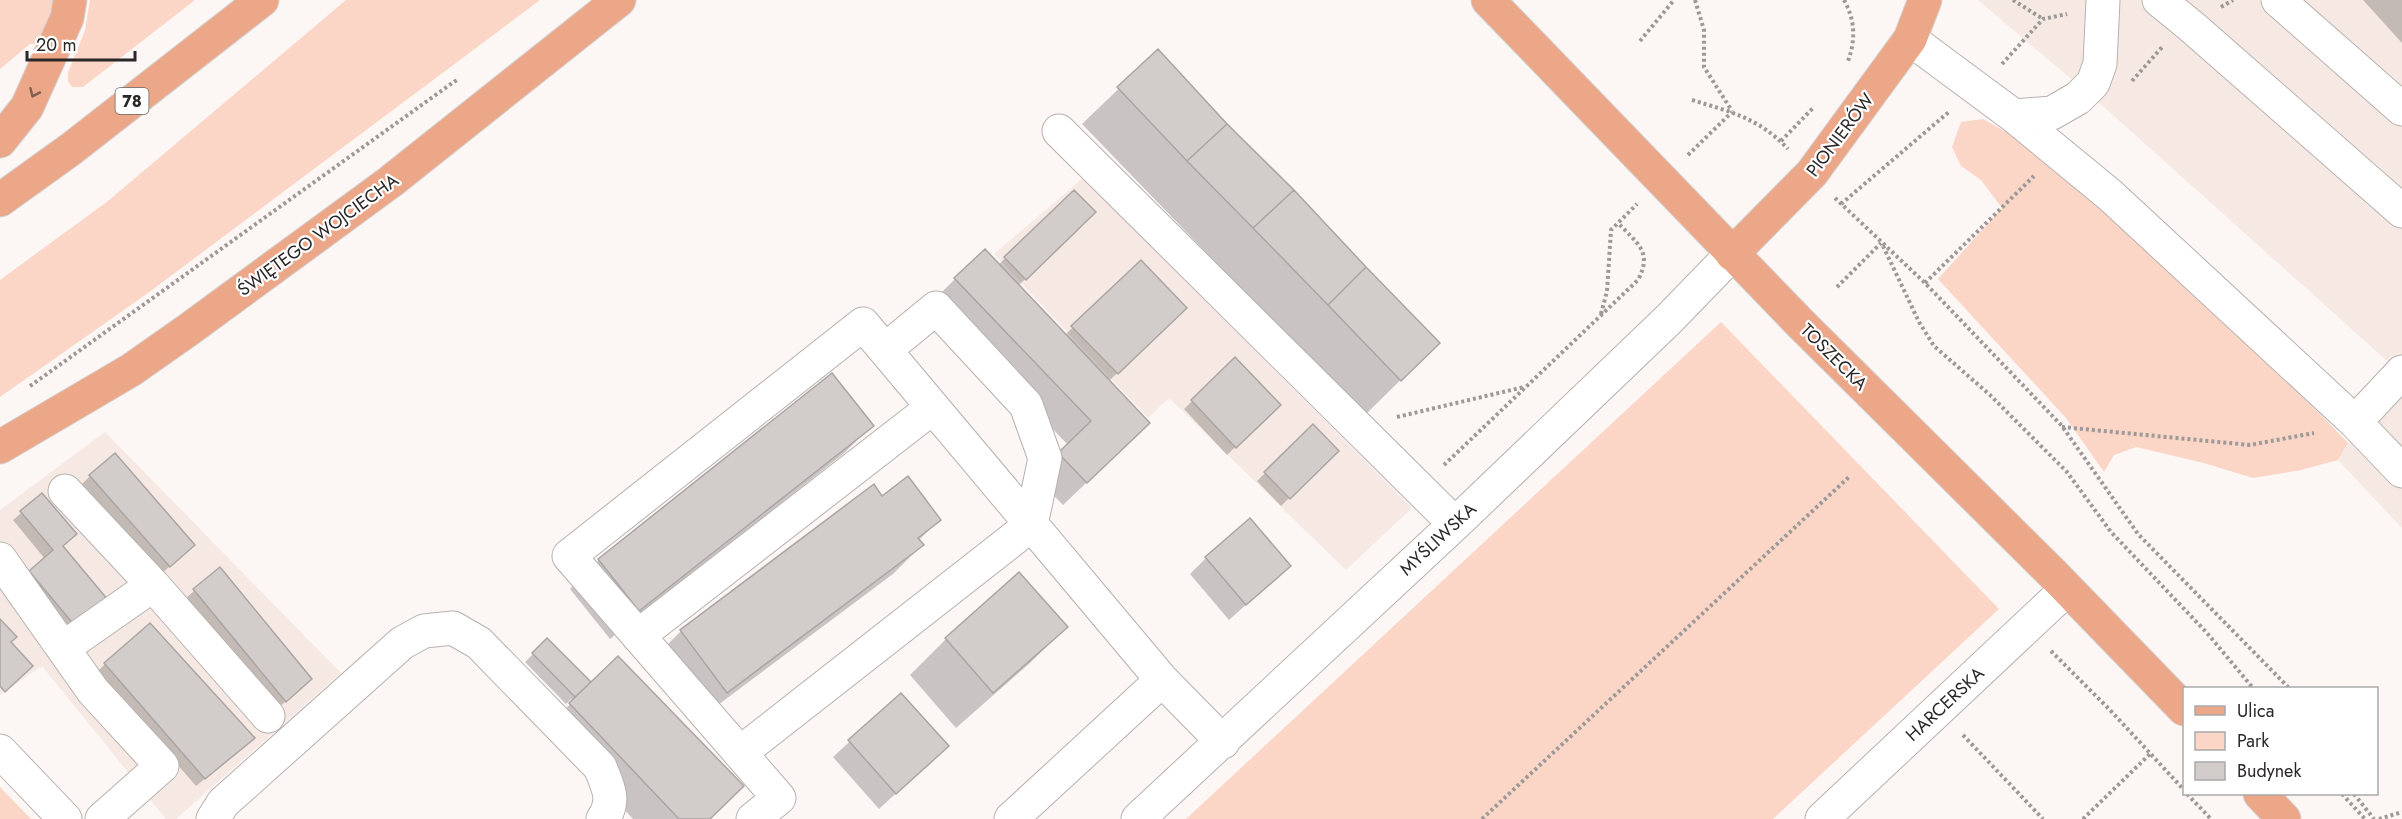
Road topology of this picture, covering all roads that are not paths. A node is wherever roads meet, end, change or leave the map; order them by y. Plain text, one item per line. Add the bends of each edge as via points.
1 (70, 0) edge
2 (262, 0) edge
3 (619, 0) edge
4 (1488, 0) edge
5 (1925, 0) edge
6 (2103, 0) edge
7 (2158, 0) edge
8 (2278, 0) edge
9 (1910, 39) junction
10 (2402, 109) edge
11 (2014, 116) junction
12 (1059, 131) dead end
13 (0, 141) edge
14 (0, 200) edge
15 (2402, 211) edge
16 (1732, 254) junction
17 (885, 350) junction
18 (2401, 377) edge
19 (932, 408) junction
20 (2362, 429) junction
21 (0, 447) edge
22 (2402, 471) edge
23 (65, 491) dead end
24 (1455, 524) junction
25 (1031, 525) junction
26 (0, 559) edge
27 (153, 585) junction
28 (2067, 589) junction
29 (638, 636) junction
30 (63, 648) junction
31 (1162, 680) junction
32 (2183, 708) edge
33 (268, 716) dead end
34 (1223, 742) junction
35 (0, 751) edge
36 (740, 753) junction
37 (2261, 795) edge
38 (65, 819) edge
39 (102, 819) edge
40 (213, 819) edge
41 (603, 819) edge
42 (753, 819) edge
43 (1011, 819) edge
44 (1138, 819) edge
45 (1822, 819) edge
46 (2283, 819) edge

1 -> 13 main road via 67,18 27,107
2 - 14 main road, 78
3 - 21 main road, ŚWIĘTEGO WOJCIECHA via 390,182 188,330 131,370
4 - 16 main road, TOSZECKA
5 - 9 main road, PIONIERÓW
6 - 11 street via 2100,64 2093,83 2078,98 2052,113
7 - 15 street
8 - 10 street
9 - 11 street
9 - 16 main road, PIONIERÓW via 1812,173
11 - 20 street via 2110,195
12 - 24 street
16 - 24 street, MYŚLIWSKA
16 - 28 main road, TOSZECKA
17 - 19 street
17 - 25 street via 936,308 1026,405 1045,458
17 - 29 street via 863,324 569,556
18 - 20 street
19 - 25 street
19 - 29 street
20 - 22 street
23 - 27 street
24 - 34 street, MYŚLIWSKA
25 - 31 street
25 - 36 street
26 - 30 street
27 - 30 street
27 - 33 street
28 - 32 main road, TOSZECKA
28 - 45 street, HARCERSKA
29 - 36 street
30 - 39 street via 93,691 162,766
31 - 34 street
31 - 43 street
34 - 44 street, MYŚLIWSKA
35 - 38 street
36 - 42 street via 779,798
37 - 46 main road
40 - 41 street via 223,803 402,643 424,631 453,628 479,643 600,766 609,789 610,808

